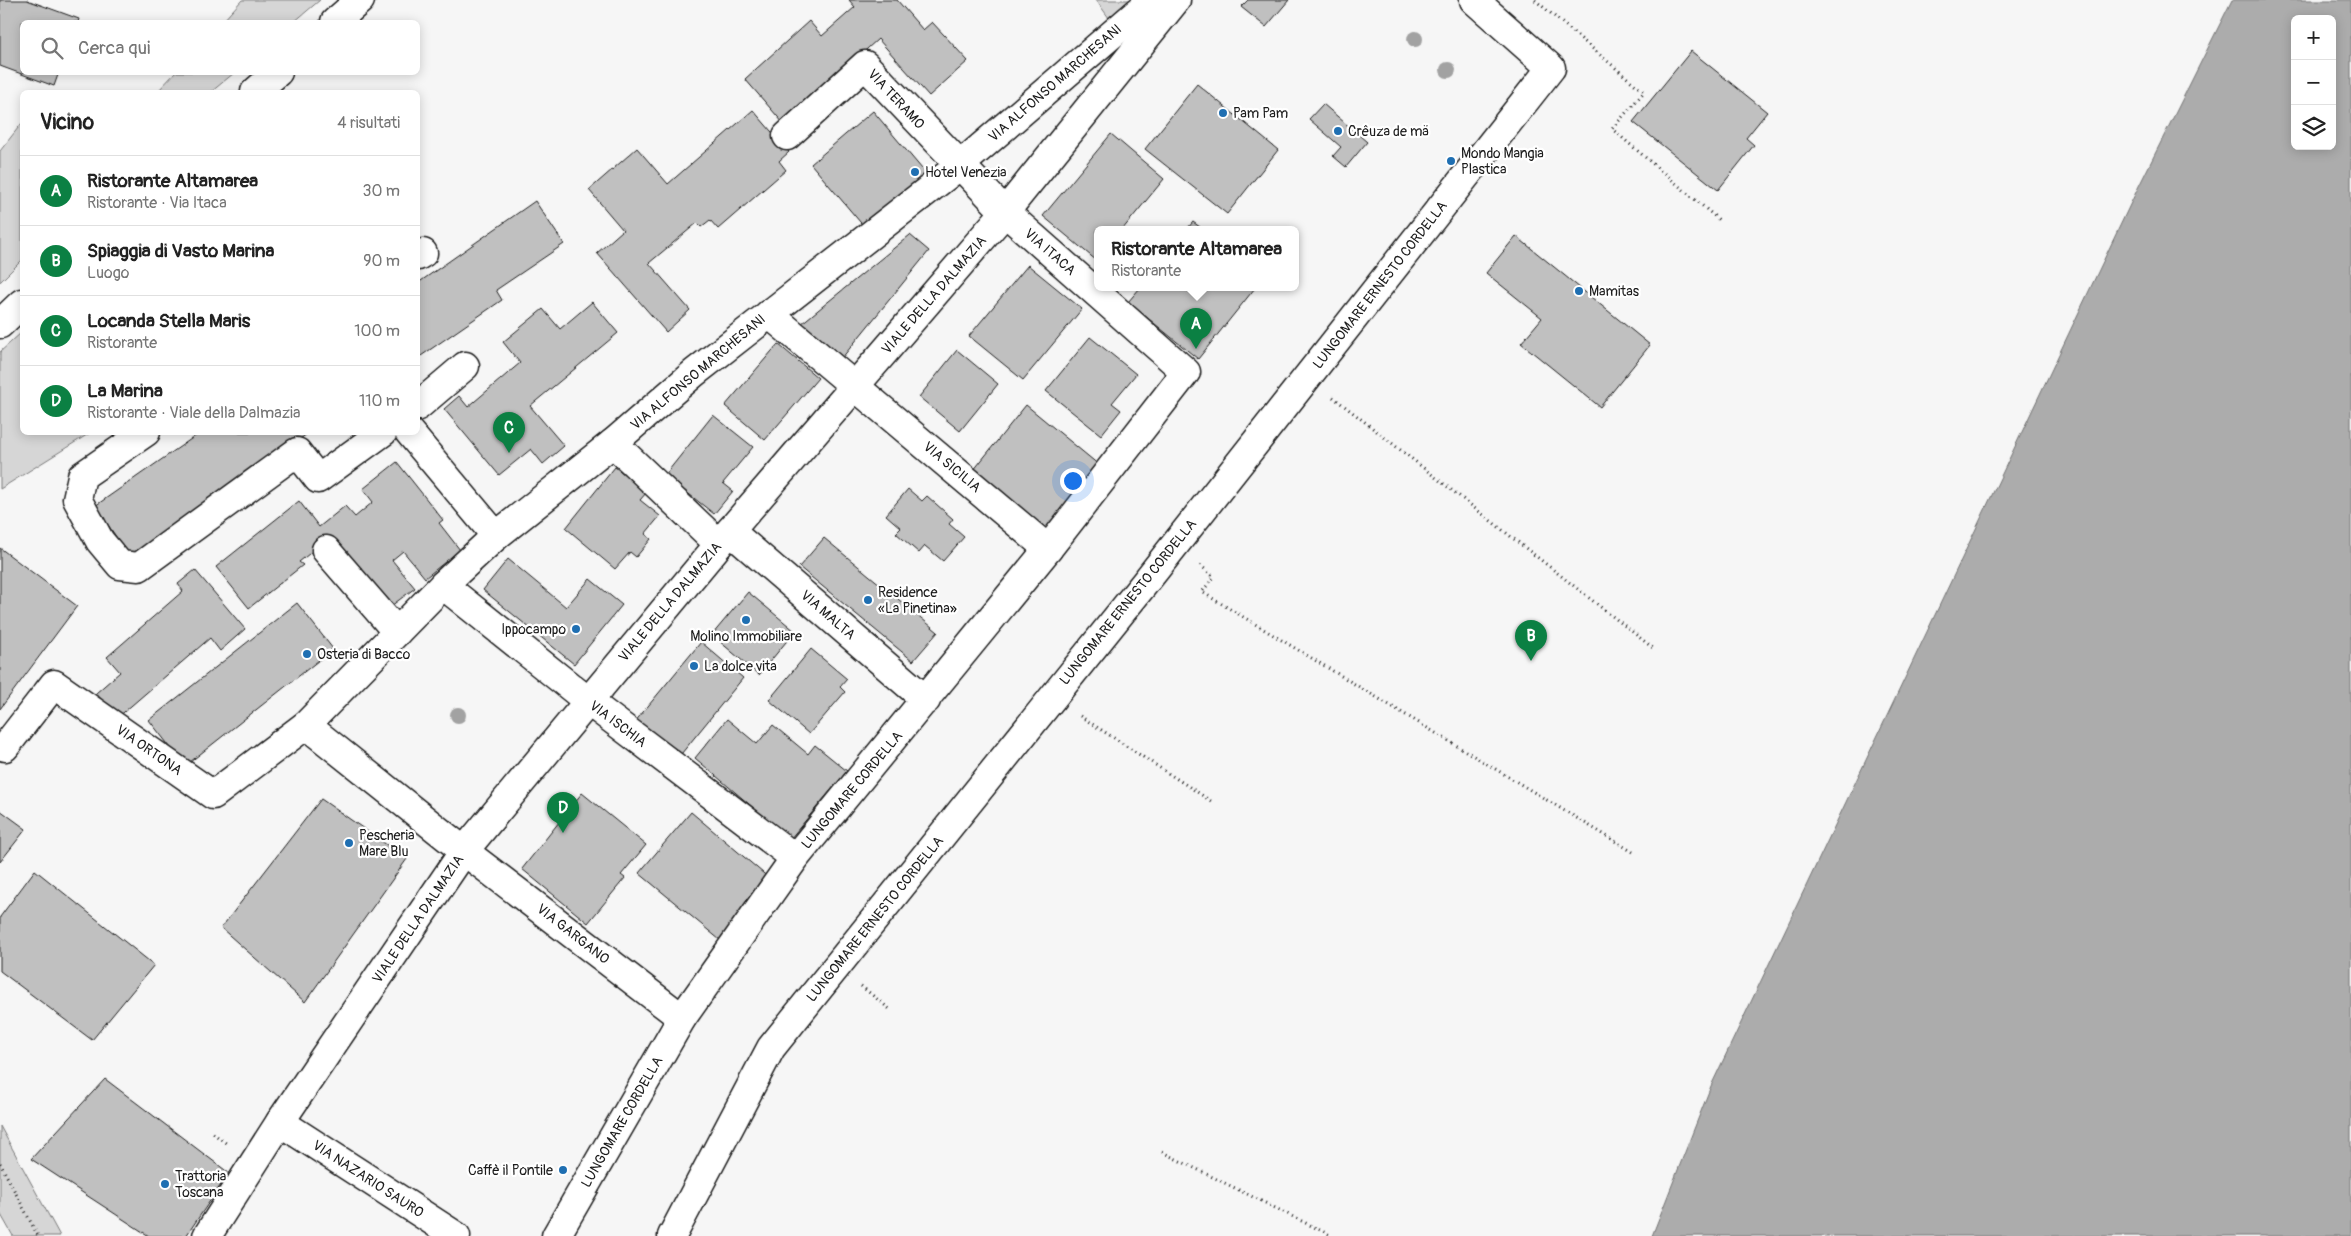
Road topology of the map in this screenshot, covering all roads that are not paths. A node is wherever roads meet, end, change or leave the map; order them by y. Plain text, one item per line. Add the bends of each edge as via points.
1 (360, 0) edge
2 (1152, 0) edge
3 (1176, 0) edge
4 (1474, 0) edge
5 (337, 20) edge
6 (275, 75) edge
7 (257, 90) edge
8 (787, 136) dead end
9 (959, 166) junction
10 (1005, 212) junction
11 (1094, 291) edge
12 (1094, 291) edge
13 (20, 305) edge
14 (769, 314) junction
15 (0, 324) edge
16 (465, 366) dead end
17 (1186, 372) joint
18 (856, 385) junction
19 (420, 404) edge
20 (142, 435) edge
21 (379, 435) edge
22 (412, 435) edge
23 (613, 443) junction
24 (496, 536) junction
25 (724, 537) junction
26 (1048, 549) junction
27 (326, 550) dead end
28 (443, 585) junction
29 (397, 632) junction
30 (926, 700) junction
31 (588, 701) junction
32 (306, 726) junction
33 (5, 747) dead end
34 (464, 851) junction
35 (795, 858) junction
36 (682, 1018) junction
37 (280, 1122) junction
38 (207, 1236) edge
39 (456, 1236) edge
40 (556, 1236) edge
41 (672, 1236) edge

1 - 5 street
2 - 9 street, VIA ALFONSO MARCHESANI
3 - 10 street, VIALE DELLA DALMAZIA
4 - 41 street, LUNGOMARE ERNESTO CORDELLA via 1551,68 1144,584 771,1048
6 - 7 street
8 - 9 street, VIA TERAMO via 865,65
9 - 10 street
9 - 14 street, VIA ALFONSO MARCHESANI
10 - 12 street, VIA ITACA
10 - 18 street, VIALE DELLA DALMAZIA
11 - 17 street, VIA ITACA
13 - 15 street
14 - 18 street, VIA SICILIA
14 - 23 street, VIA ALFONSO MARCHESANI
16 - 19 street
17 - 26 street, LUNGOMARE CORDELLA
18 - 25 street, VIALE DELLA DALMAZIA
18 - 26 street, VIA SICILIA
20 - 21 street via 82,476 77,499 100,541 120,565 139,567 297,452 318,479
22 - 24 street
23 - 24 street, VIA ALFONSO MARCHESANI
23 - 25 street, VIA MALTA
24 - 28 street, VIA ALFONSO MARCHESANI
25 - 30 street, VIA MALTA
25 - 31 street, VIALE DELLA DALMAZIA
26 - 30 street, LUNGOMARE CORDELLA
27 - 29 street
28 - 29 street, VIA ALFONSO MARCHESANI
28 - 31 street, VIA ISCHIA
29 - 32 street, VIA ALFONSO MARCHESANI
30 - 35 street, LUNGOMARE CORDELLA
31 - 34 street, VIALE DELLA DALMAZIA
31 - 35 street, VIA ISCHIA
32 - 33 street, VIA ORTONA via 213,795 54,684
32 - 34 street, VIA GARGANO
34 - 36 street, VIA GARGANO
34 - 37 street, VIALE DELLA DALMAZIA
35 - 36 street, LUNGOMARE CORDELLA
36 - 40 street, LUNGOMARE CORDELLA
37 - 38 street, VIALE DELLA DALMAZIA
37 - 39 street, VIA NAZARIO SAURO

